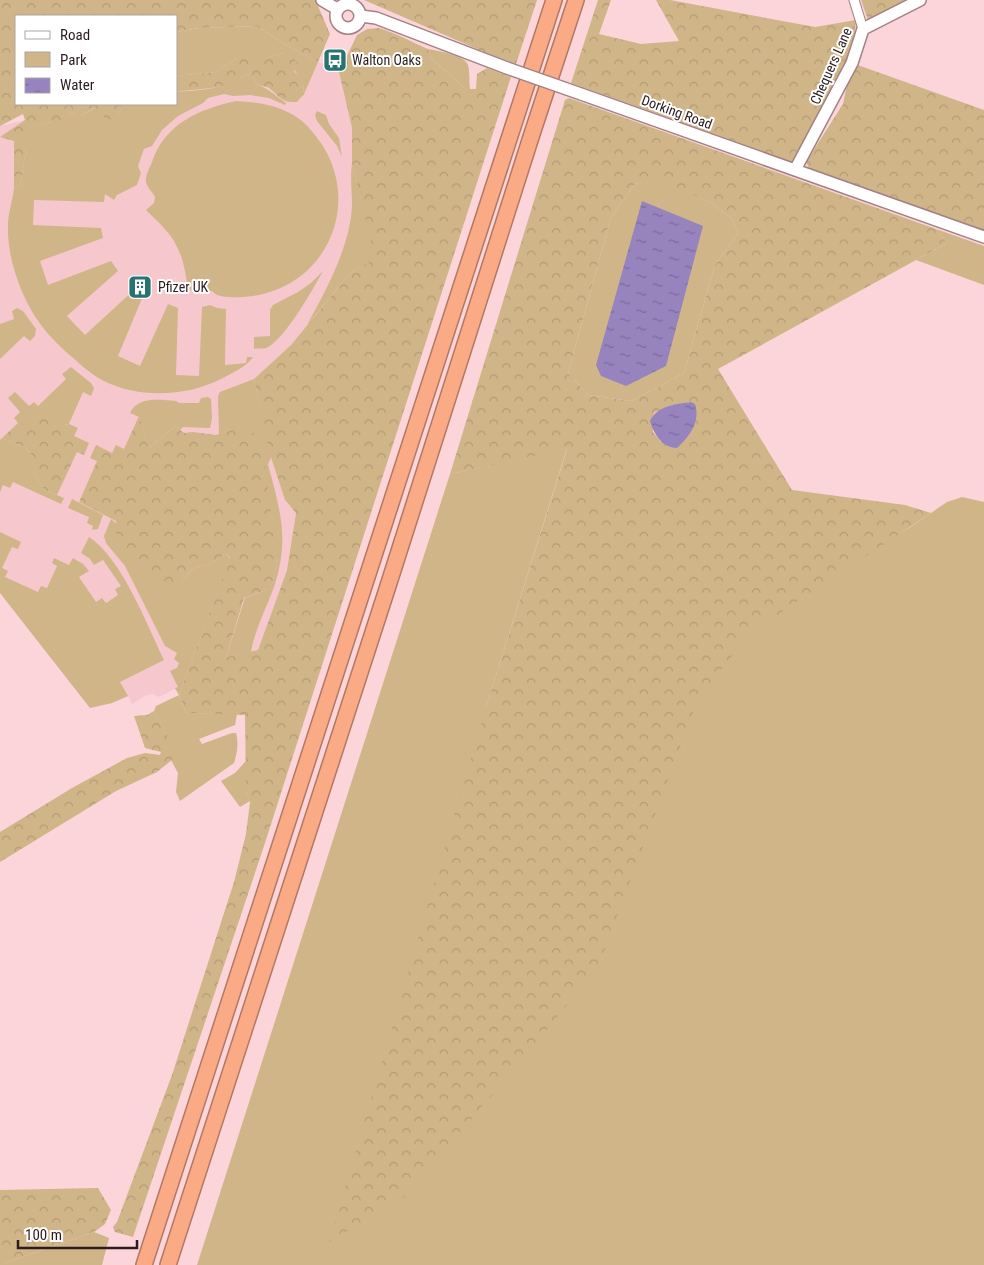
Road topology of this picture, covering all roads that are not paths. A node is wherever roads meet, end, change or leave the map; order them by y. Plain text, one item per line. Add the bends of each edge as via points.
1 (322, 0) edge
2 (554, 0) edge
3 (576, 0) edge
4 (854, 0) edge
5 (920, 0) edge
6 (337, 9) junction
7 (361, 16) junction
8 (863, 29) junction
9 (794, 170) junction
10 (984, 237) edge
11 (144, 1265) edge
12 (168, 1265) edge

1 - 6 main road
2 - 11 highway
3 - 12 highway
4 - 8 street
5 - 8 main road, Chequers Lane
6 - 7 main road via 346,3 352,4
6 - 7 main road via 336,20 344,27 353,27
7 - 9 main road, Dorking Road, bridge via 376,18
8 - 9 main road, Chequers Lane via 852,63
9 - 10 main road, Dorking Road

